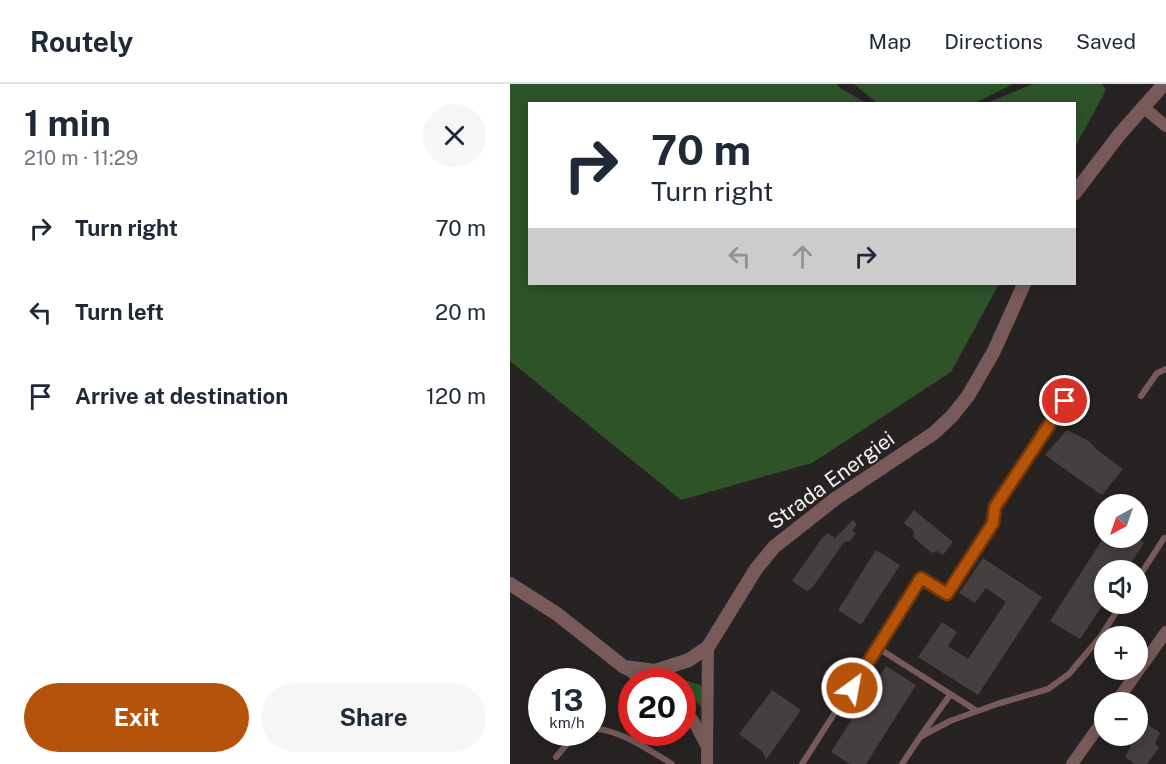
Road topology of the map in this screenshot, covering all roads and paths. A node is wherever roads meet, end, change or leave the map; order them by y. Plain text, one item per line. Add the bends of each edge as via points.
1 (1164, 84) edge
2 (1143, 106) junction
3 (1166, 126) edge
4 (1076, 191) edge
5 (1024, 285) edge
6 (1166, 369) edge
7 (1141, 396) dead end
8 (1065, 401) dead end
9 (1164, 538) dead end
10 (1148, 563) edge
11 (510, 584) edge
12 (1115, 614) edge
13 (1166, 632) edge
14 (708, 647) junction
15 (878, 648) junction
16 (624, 667) joint
17 (1123, 692) edge
18 (950, 695) junction
19 (978, 711) junction
20 (696, 726) edge
21 (606, 731) edge
22 (1094, 732) edge
23 (920, 737) junction
24 (565, 746) edge
25 (708, 748) junction
26 (556, 757) dead end
27 (672, 764) edge
28 (707, 764) edge
29 (802, 764) edge
30 (902, 764) edge
31 (1072, 764) edge

1 - 2 street
2 - 3 street
2 - 4 street
5 - 14 street, Strada Energiei via 994,351 952,416 934,433 835,498 774,547
6 - 7 lane via 1157,373
8 - 15 lane via 995,507 993,523 947,594 921,578
9 - 10 lane
11 - 16 street via 557,614
12 - 19 lane via 1070,674 1047,689
13 - 17 street
14 - 16 street via 689,660 655,671
14 - 25 street
15 - 18 lane
15 - 29 lane
18 - 19 lane
18 - 23 lane
19 - 23 lane
20 - 25 street
21 - 27 lane
22 - 31 street
23 - 30 lane
24 - 26 lane
25 - 28 street

